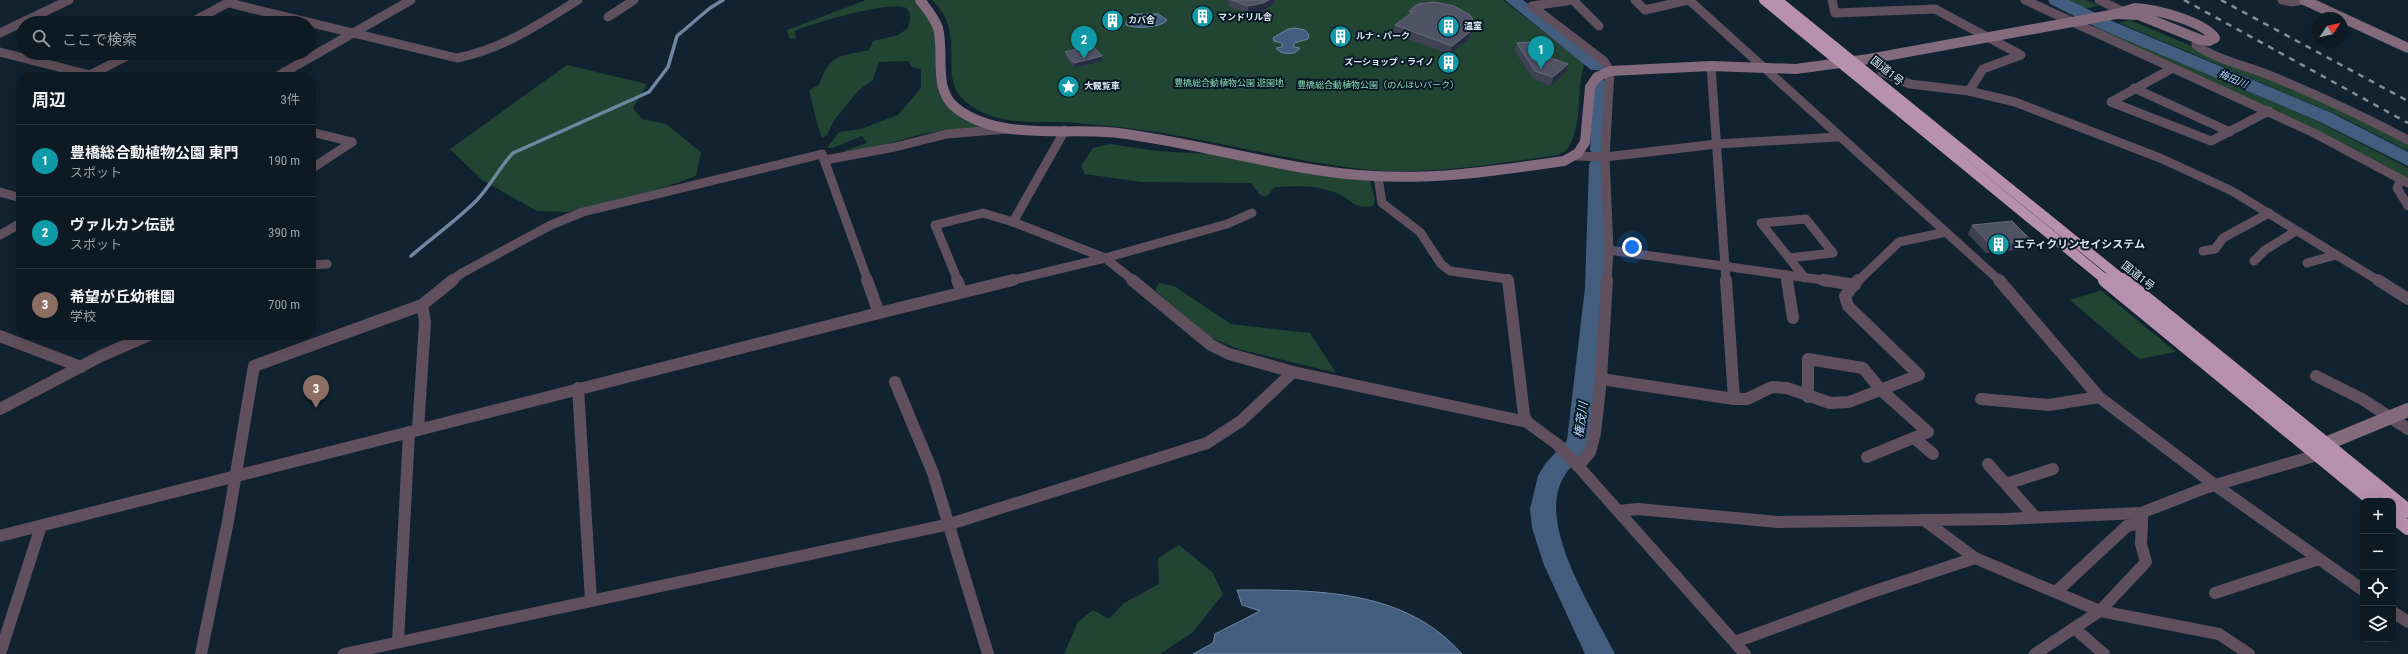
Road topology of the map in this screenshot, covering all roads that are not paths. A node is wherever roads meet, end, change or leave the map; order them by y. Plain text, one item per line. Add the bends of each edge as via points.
1 (69, 0) edge
2 (412, 0) edge
3 (578, 0) edge
4 (634, 0) edge
5 (920, 0) edge
6 (1573, 0) edge
7 (1635, 0) edge
8 (1688, 0) edge
9 (1764, 0) edge
10 (1777, 0) edge
11 (1832, 0) edge
12 (2025, 0) edge
13 (2099, 0) edge
14 (2282, 0) edge
15 (2303, 0) edge
16 (231, 1) edge
17 (2148, 7) junction
18 (2118, 12) junction
19 (36, 16) edge
20 (203, 16) edge
21 (290, 16) edge
22 (608, 16) dead end
23 (2142, 17) junction
24 (2071, 22) junction
25 (316, 23) edge
26 (2195, 24) junction
27 (16, 25) edge
28 (1599, 26) dead end
29 (2175, 30) junction
30 (353, 32) junction
31 (0, 33) edge
32 (1988, 36) junction
33 (2198, 39) junction
34 (2408, 48) edge
35 (0, 52) edge
36 (316, 54) edge
37 (16, 56) edge
38 (31, 60) edge
39 (120, 60) edge
40 (305, 60) edge
41 (1852, 61) junction
42 (1839, 63) junction
43 (1711, 66) junction
44 (1763, 68) junction
45 (2171, 69) junction
46 (1610, 71) junction
47 (78, 72) edge
48 (101, 72) edge
49 (285, 72) edge
50 (1882, 72) dead end
51 (2134, 88) junction
52 (1969, 90) junction
53 (2270, 111) junction
54 (1018, 128) junction
55 (1065, 130) junction
56 (2230, 132) junction
57 (316, 133) edge
58 (1838, 137) junction
59 (2408, 140) edge
60 (1717, 144) junction
61 (1576, 156) junction
62 (1605, 157) junction
63 (825, 160) junction
64 (316, 166) edge
65 (1378, 177) junction
66 (2405, 181) edge
67 (0, 192) edge
68 (16, 197) edge
69 (2408, 206) edge
70 (1252, 213) dead end
71 (2269, 213) junction
72 (1013, 222) junction
73 (16, 226) edge
74 (2296, 231) junction
75 (1946, 232) junction
76 (0, 235) edge
77 (1609, 250) junction
78 (2203, 251) dead end
79 (2336, 255) junction
80 (1105, 258) junction
81 (1789, 258) junction
82 (2254, 261) dead end
83 (2307, 263) dead end
84 (326, 264) dead end
85 (316, 265) edge
86 (1726, 267) junction
87 (1786, 275) junction
88 (1805, 278) junction
89 (1855, 285) junction
90 (962, 292) junction
91 (2408, 299) edge
92 (422, 305) junction
93 (879, 313) junction
94 (1793, 318) dead end
95 (0, 336) edge
96 (138, 340) edge
97 (81, 367) junction
98 (1293, 372) junction
99 (2316, 376) dead end
100 (1601, 379) junction
101 (895, 382) dead end
102 (578, 388) junction
103 (1881, 390) junction
104 (1808, 397) junction
105 (2100, 397) junction
106 (1734, 399) junction
107 (1981, 399) dead end
108 (0, 409) edge
109 (2408, 410) edge
110 (2389, 418) junction
111 (1528, 422) junction
112 (2408, 429) edge
113 (413, 431) junction
114 (1914, 438) junction
115 (2320, 450) junction
116 (1933, 454) dead end
117 (1867, 457) dead end
118 (1576, 464) junction
119 (1988, 464) dead end
120 (2053, 469) dead end
121 (234, 477) junction
122 (2006, 484) junction
123 (2214, 485) junction
124 (2371, 498) edge
125 (1618, 511) junction
126 (2408, 511) edge
127 (2035, 517) junction
128 (2142, 518) junction
129 (2396, 518) edge
130 (1924, 520) junction
131 (950, 524) junction
132 (41, 526) junction
133 (2408, 528) edge
134 (0, 536) edge
135 (1975, 558) junction
136 (2319, 559) junction
137 (2360, 588) edge
138 (2056, 592) junction
139 (2215, 593) dead end
140 (591, 601) junction
141 (2100, 611) junction
142 (2396, 614) edge
143 (2408, 622) edge
144 (2074, 628) junction
145 (398, 642) junction
146 (1735, 642) junction
147 (0, 654) edge
148 (201, 654) edge
149 (344, 654) edge
150 (988, 654) edge
151 (1746, 654) edge
152 (2035, 654) edge
153 (2104, 654) edge
154 (2249, 654) edge

1 - 19 street
2 - 30 street
3 - 30 street via 503,46 478,55 457,58
4 - 22 street
5 - 54 street via 934,16 940,30 941,84 950,102 960,111 977,119
6 - 28 street
6 - 46 street via 1532,6 1604,61
7 - 8 street via 1645,10
8 - 44 street
9 - 42 highway, 国道1号
10 - 41 highway, 国道1号
11 - 32 street via 1836,13 1935,9
12 - 24 street
13 - 18 street
14 - 15 street
15 - 34 street
16 - 20 street
16 - 21 street
17 - 18 street
17 - 23 street via 2143,11
17 - 26 street via 2172,13
18 - 23 street
18 - 24 street
23 - 29 street
24 - 32 street
24 - 45 street
25 - 30 street
26 - 29 street via 2190,30
26 - 33 street via 2215,38 2210,41
27 - 31 street
29 - 33 street
30 - 36 street
32 - 41 street
32 - 52 street via 2022,55 1983,69
33 - 59 street via 2196,45 2204,51 2234,60 2348,109
35 - 37 street
38 - 47 street
39 - 48 street
40 - 49 street
41 - 42 street
41 - 115 highway, 国道1号
42 - 44 street via 1796,69
42 - 115 highway, 国道1号
43 - 44 street
43 - 46 street
43 - 60 street
44 - 58 street
45 - 51 street
45 - 53 street
46 - 61 street via 1598,75 1590,83 1586,143
46 - 62 street
50 - 52 street via 1910,84
51 - 56 street
51 - 56 street via 2112,100 2112,103 2205,140 2214,141
52 - 71 street via 2015,102 2160,158 2232,191
53 - 56 street
53 - 66 street via 2339,144
54 - 55 street
54 - 63 street via 947,134
55 - 65 street via 1144,137 1323,171
55 - 72 street
57 - 64 street via 352,142
58 - 60 street
58 - 75 street
60 - 62 street
60 - 86 street
61 - 62 street
61 - 65 street via 1564,161 1464,174 1408,178
62 - 77 street
63 - 92 street via 822,154 583,212 551,225 462,273
63 - 93 street
65 - 111 street via 1382,203 1420,232 1446,268 1456,273 1508,279 1524,415
66 - 69 street via 2397,188
67 - 68 street
70 - 80 street via 1227,224
71 - 74 street
71 - 78 street via 2223,238 2215,249
72 - 80 street
72 - 90 street via 983,213 935,225
73 - 76 street
74 - 79 street
74 - 82 street via 2265,250
75 - 89 street via 1899,242
75 - 105 street via 1998,279
77 - 86 street
77 - 100 street
79 - 83 street
79 - 91 street
80 - 90 street
80 - 98 street via 1210,345 1230,354
81 - 81 street via 1766,229 1761,223 1806,218 1833,253
81 - 88 street
84 - 85 street
86 - 87 street
86 - 106 street
87 - 88 street
87 - 94 street
88 - 89 street
89 - 103 street via 1845,296 1848,306 1920,375
90 - 93 street
92 - 113 street via 426,322
92 - 121 street via 254,366
93 - 102 street
95 - 97 street
96 - 97 street
97 - 108 street
98 - 111 street
98 - 131 street via 1242,421 1207,443
99 - 110 street via 2362,400
100 - 106 street
100 - 118 street via 1590,452
101 - 131 street via 933,472
102 - 113 street
102 - 140 street
103 - 104 street via 1849,402 1830,403
103 - 104 street via 1863,368 1808,359
103 - 114 street via 1928,432
104 - 106 street via 1787,388 1772,387 1747,399
105 - 107 street via 2049,405
105 - 123 street
109 - 110 street
110 - 112 street
110 - 115 street
111 - 118 street via 1562,449
113 - 121 street
113 - 145 street
114 - 116 street
114 - 117 street
115 - 123 street
115 - 124 highway, 国道1号
115 - 126 highway, 国道1号
118 - 125 street
119 - 122 street
120 - 122 street
121 - 132 street
121 - 148 street via 228,521
122 - 127 street
123 - 128 street
123 - 136 street
125 - 130 street via 1638,509 1778,522
125 - 146 street
127 - 128 street
127 - 130 street
128 - 138 street via 2127,526
128 - 141 street via 2141,544 2146,562
129 - 133 highway
130 - 135 street
131 - 140 street
131 - 150 street
132 - 134 street
132 - 147 street
135 - 138 street
135 - 146 street via 1866,594
136 - 137 street
136 - 139 street
138 - 141 street
140 - 145 street
141 - 144 street
141 - 154 street via 2220,634
142 - 143 street
144 - 152 street
144 - 153 street
145 - 149 street
146 - 151 street

